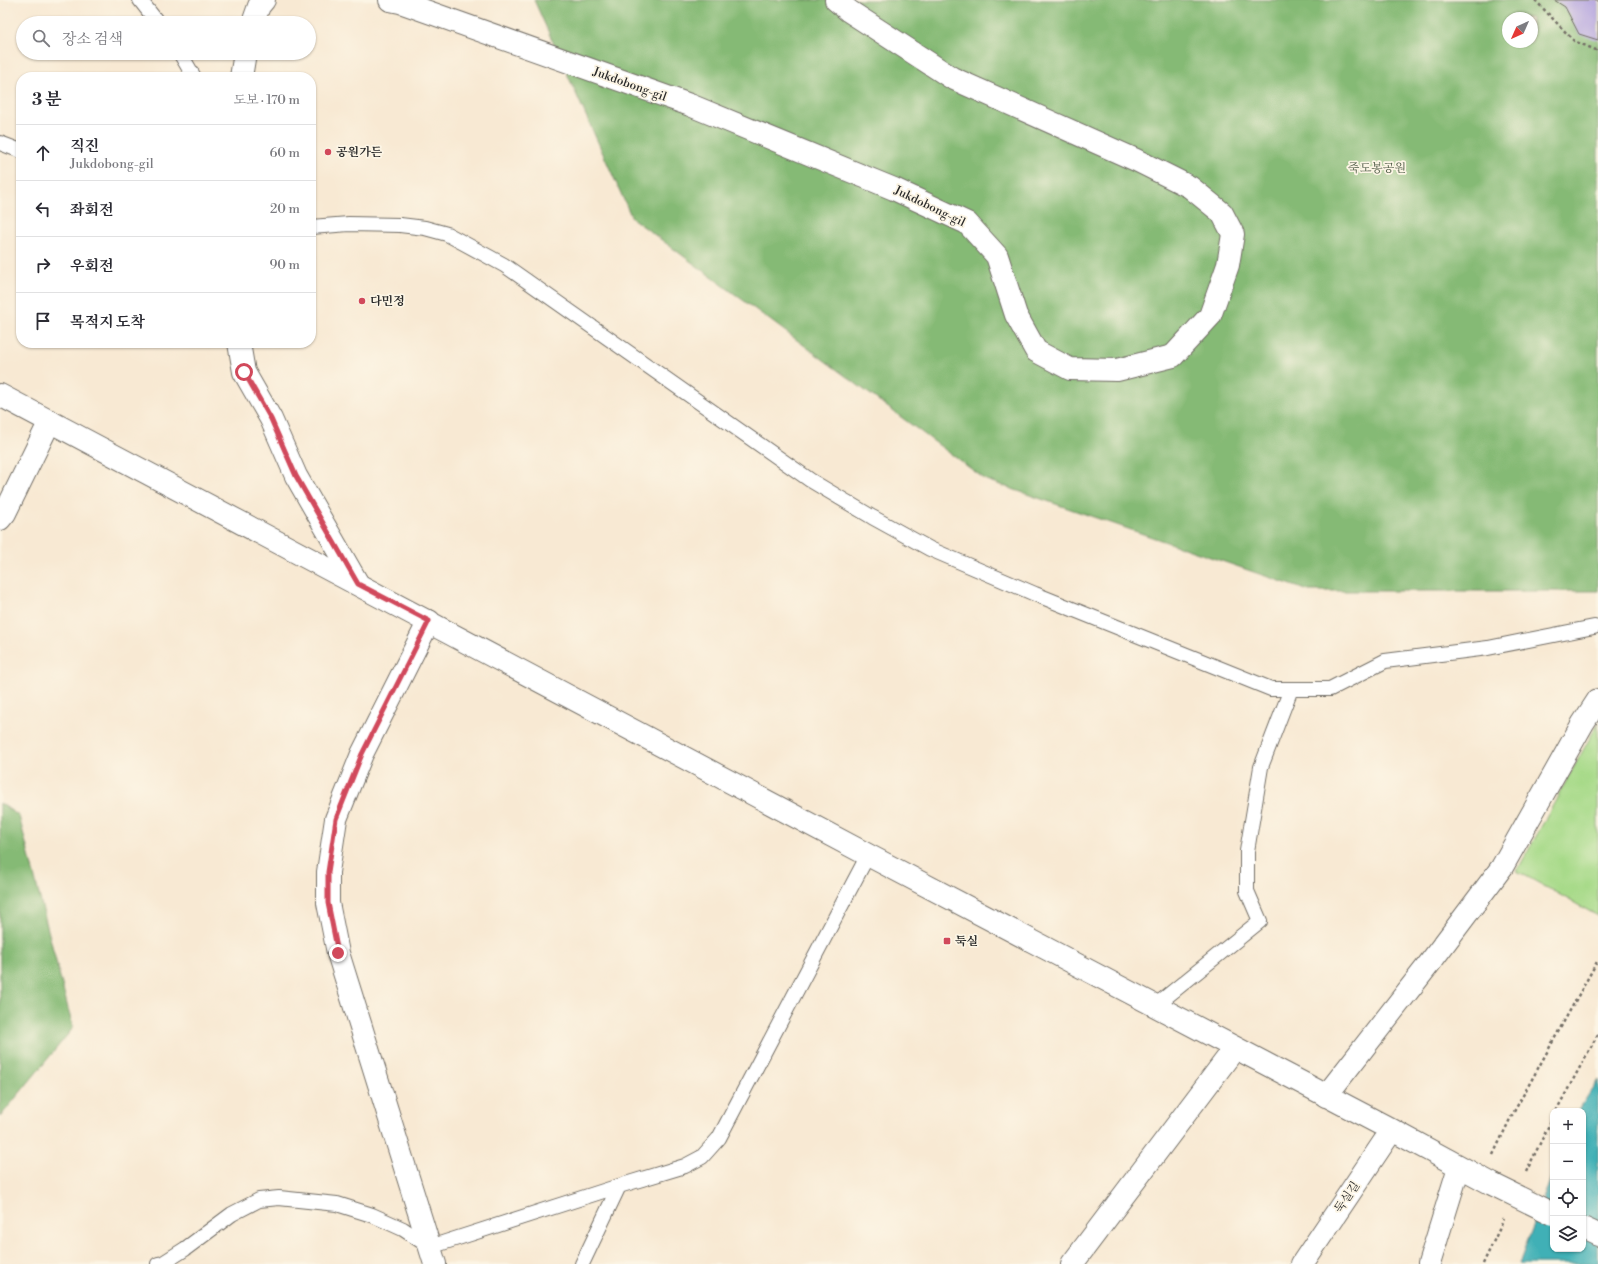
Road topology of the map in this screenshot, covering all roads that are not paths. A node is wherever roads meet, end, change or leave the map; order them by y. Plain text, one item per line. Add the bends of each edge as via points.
1 (140, 0) edge
2 (264, 0) edge
3 (390, 0) edge
4 (836, 0) edge
5 (153, 16) edge
6 (255, 16) edge
7 (184, 60) edge
8 (243, 60) edge
9 (191, 72) edge
10 (242, 72) edge
11 (0, 143) edge
12 (16, 149) edge
13 (316, 227) edge
14 (240, 348) edge
15 (0, 395) edge
16 (50, 421) junction
17 (0, 519) edge
18 (358, 584) junction
19 (429, 621) junction
20 (1594, 627) dead end
21 (1291, 689) junction
22 (1598, 700) edge
23 (868, 855) junction
24 (1156, 1006) junction
25 (1235, 1048) junction
26 (1326, 1096) junction
27 (1392, 1130) junction
28 (1459, 1167) junction
29 (619, 1186) junction
30 (1550, 1212) edge
31 (1586, 1229) edge
32 (1598, 1235) edge
33 (433, 1256) edge
34 (158, 1264) edge
35 (582, 1264) edge
36 (1072, 1264) edge
37 (1302, 1264) edge
38 (1429, 1264) edge

1 - 5 lane
2 - 6 street
3 - 4 street, Jukdobong-gil via 690,105 894,189 968,223 997,256 1016,315 1036,351 1070,369 1117,370 1173,356 1210,316 1228,265 1233,234 1222,213 1190,187 1136,160 952,78
7 - 9 lane
8 - 10 street
11 - 12 lane
13 - 21 lane via 400,225 447,234 504,265 810,480 872,517 924,545 1035,594 1271,689
14 - 18 street via 244,372 271,419 296,476
15 - 16 street
16 - 17 street
16 - 18 street
18 - 19 street
19 - 23 street
19 - 33 street via 362,754 336,819 328,872 328,903 338,953
20 - 21 lane via 1488,648 1385,661 1330,689
21 - 24 lane via 1261,767 1246,851 1247,891 1260,921
22 - 26 street via 1502,867
23 - 24 street
23 - 29 lane via 718,1138 702,1157 685,1166
24 - 25 street
25 - 26 street
25 - 36 street
26 - 27 street
27 - 28 street
27 - 37 street, 둑실길
28 - 30 street, bridge
28 - 38 street
29 - 33 lane
29 - 35 lane
31 - 32 street
33 - 34 lane via 403,1229 372,1215 337,1204 279,1198 259,1200 232,1214 185,1250

